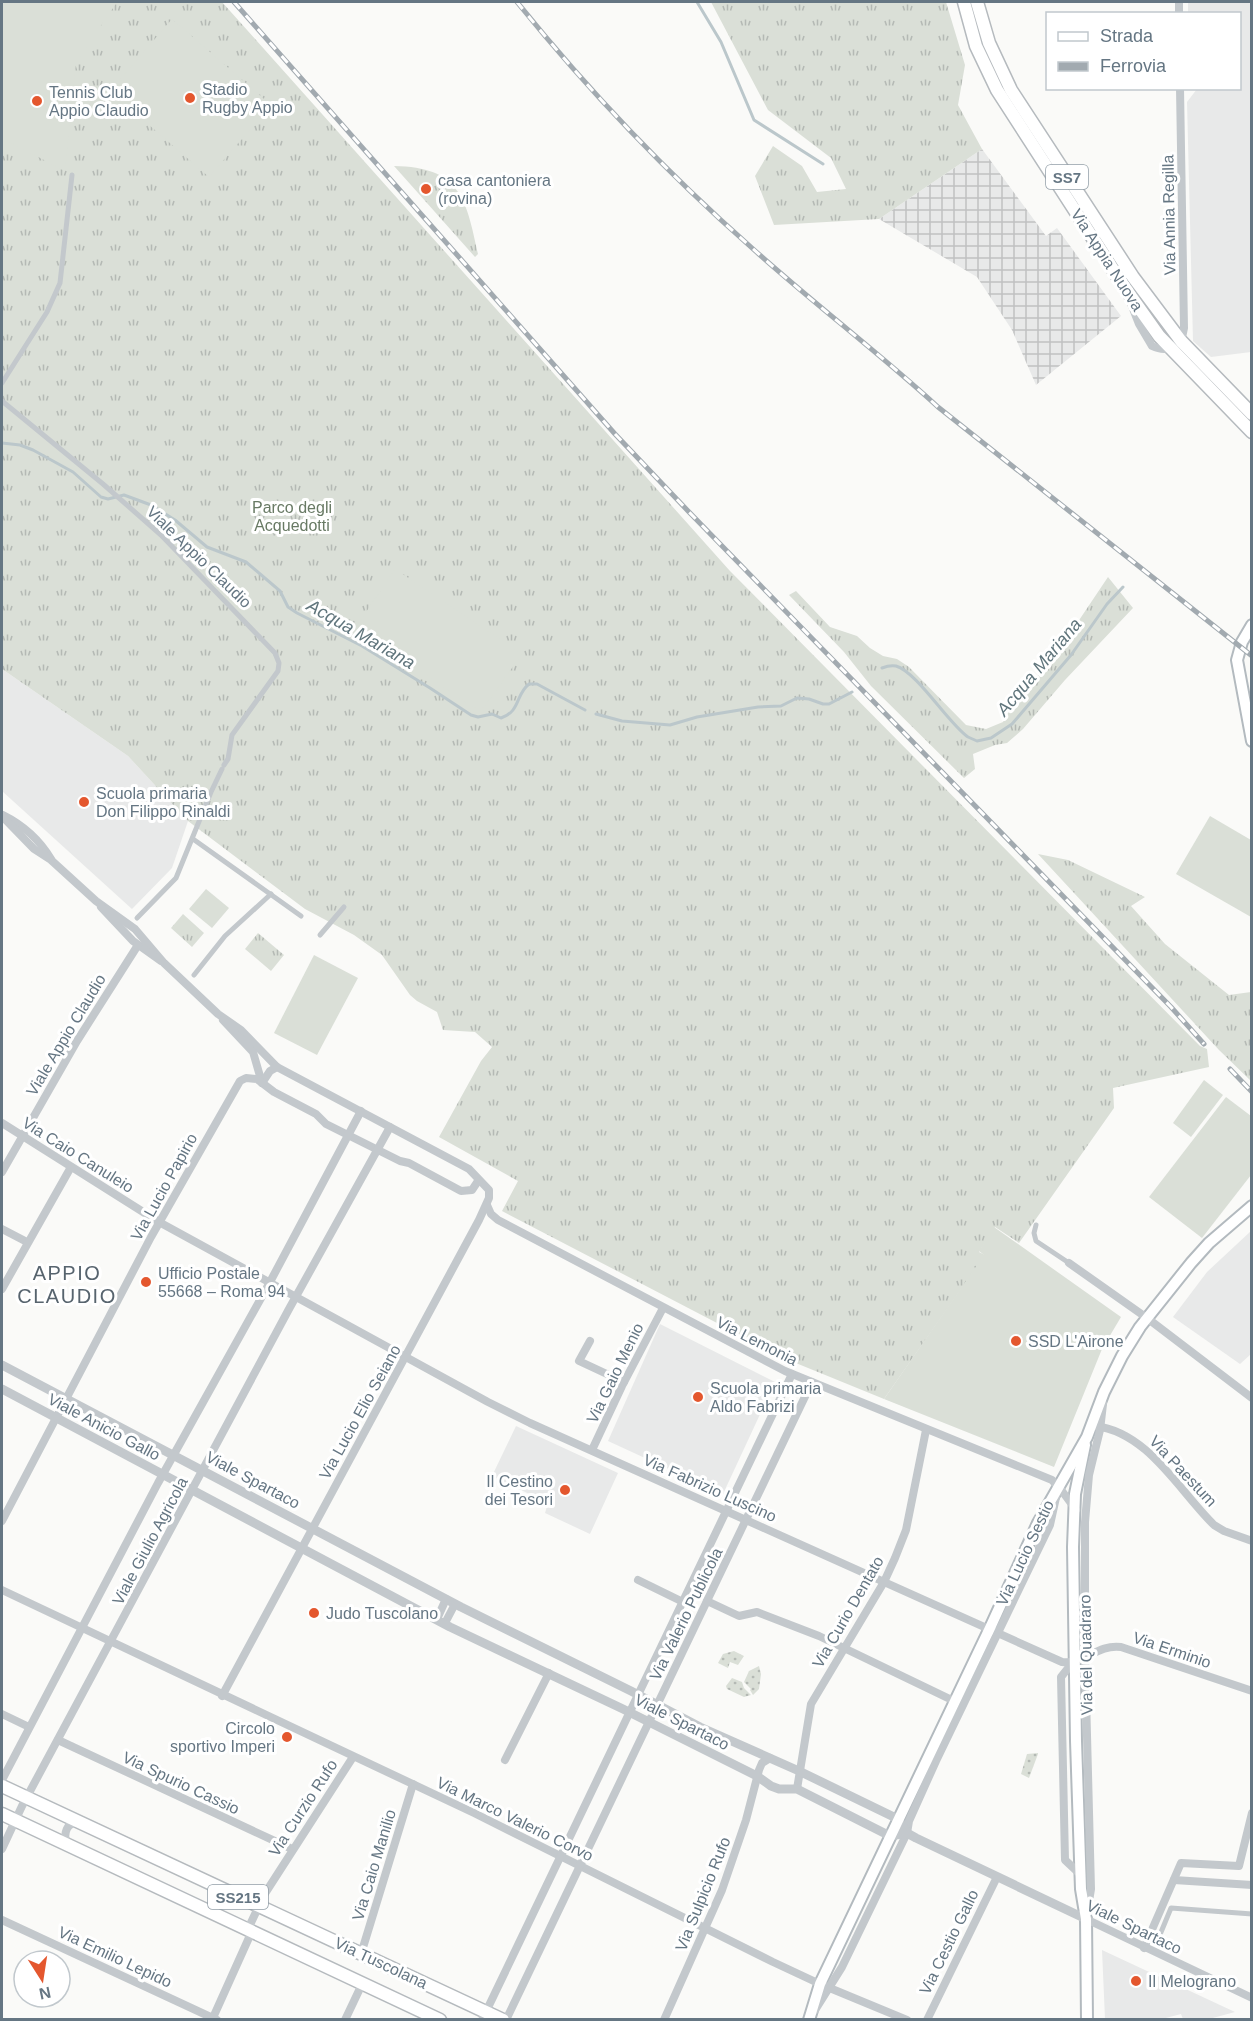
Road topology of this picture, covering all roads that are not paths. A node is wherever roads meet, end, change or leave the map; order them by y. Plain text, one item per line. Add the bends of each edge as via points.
1 (964, 2) edge
2 (977, 2) edge
3 (1180, 90) edge
4 (72, 175) dead end
5 (1175, 345) junction
6 (2, 383) edge
7 (2, 401) edge
8 (1251, 414) edge
9 (1251, 432) edge
10 (1251, 625) edge
11 (1251, 741) edge
12 (2, 816) edge
13 (193, 839) junction
14 (271, 894) junction
15 (344, 907) dead end
16 (301, 916) dead end
17 (137, 918) dead end
18 (131, 932) junction
19 (320, 935) dead end
20 (138, 945) junction
21 (164, 963) junction
22 (194, 975) dead end
23 (218, 1014) junction
24 (277, 1067) junction
25 (262, 1083) junction
26 (361, 1111) junction
27 (2, 1123) edge
28 (390, 1127) junction
29 (348, 1135) junction
30 (22, 1137) junction
31 (377, 1150) junction
32 (71, 1167) junction
33 (2, 1172) edge
34 (478, 1181) junction
35 (487, 1205) junction
36 (1251, 1206) edge
37 (159, 1222) junction
38 (1036, 1225) dead end
39 (2, 1229) edge
40 (27, 1242) junction
41 (1069, 1263) joint
42 (5, 1274) edge
43 (270, 1282) junction
44 (2, 1289) edge
45 (296, 1296) junction
46 (663, 1308) junction
47 (1147, 1318) junction
48 (590, 1341) dead end
49 (406, 1356) junction
50 (2, 1365) edge
51 (792, 1374) junction
52 (624, 1382) junction
53 (812, 1382) junction
54 (2, 1389) edge
55 (1251, 1398) edge
56 (66, 1399) junction
57 (55, 1419) junction
58 (1096, 1426) junction
59 (926, 1430) junction
60 (1087, 1437) junction
61 (592, 1450) junction
62 (173, 1455) junction
63 (202, 1471) junction
64 (163, 1475) junction
65 (1058, 1485) junction
66 (192, 1490) junction
67 (728, 1510) junction
68 (1079, 1511) junction
69 (747, 1519) junction
70 (2, 1521) edge
71 (312, 1529) junction
72 (1251, 1541) edge
73 (302, 1549) junction
74 (638, 1580) dead end
75 (884, 1582) junction
76 (2, 1590) edge
77 (706, 1601) junction
78 (451, 1602) junction
79 (683, 1602) junction
80 (1009, 1612) junction
81 (995, 1616) junction
82 (441, 1621) junction
83 (81, 1628) junction
84 (995, 1631) junction
85 (111, 1642) junction
86 (844, 1648) junction
87 (1079, 1659) junction
88 (549, 1673) junction
89 (1251, 1691) edge
90 (638, 1694) junction
91 (222, 1696) junction
92 (954, 1701) junction
93 (656, 1705) junction
94 (630, 1712) junction
95 (2, 1714) edge
96 (648, 1721) junction
97 (29, 1727) junction
98 (58, 1740) junction
99 (1076, 1741) junction
100 (1088, 1754) junction
101 (353, 1757) junction
102 (770, 1758) junction
103 (505, 1760) dead end
104 (799, 1771) junction
105 (757, 1776) junction
106 (2, 1780) edge
107 (1089, 1783) junction
108 (413, 1784) junction
109 (2, 1786) edge
110 (797, 1789) junction
111 (1078, 1794) junction
112 (27, 1798) junction
113 (916, 1805) junction
114 (903, 1807) junction
115 (1251, 1813) edge
116 (2, 1814) edge
117 (898, 1819) junction
118 (15, 1821) junction
119 (78, 1822) junction
120 (907, 1833) junction
121 (890, 1836) junction
122 (66, 1843) junction
123 (2, 1849) edge
124 (292, 1849) junction
125 (559, 1856) junction
126 (579, 1866) junction
127 (1081, 1875) junction
128 (997, 1877) junction
129 (1174, 1880) junction
130 (1251, 1885) edge
131 (259, 1906) junction
132 (1251, 1914) edge
133 (1086, 1919) junction
134 (2, 1920) edge
135 (705, 1929) junction
136 (250, 1930) junction
137 (1159, 1937) dead end
138 (1143, 1948) junction
139 (361, 1954) junction
140 (842, 1967) junction
141 (827, 1969) junction
142 (363, 1982) junction
143 (825, 1986) junction
144 (1251, 1998) edge
145 (484, 2016) edge
146 (810, 2017) edge
147 (214, 2019) edge
148 (345, 2019) edge
149 (440, 2019) edge
150 (504, 2019) edge
151 (664, 2019) edge
152 (907, 2019) edge
153 (927, 2019) edge
154 (1087, 2019) edge

1 - 5 main road, Via Appia Nuova / SS7 via 976,46 996,90 1125,288
2 - 5 main road, Via Appia Nuova / SS7 via 989,43 1011,90
3 - 5 street, Via Annia Regilla via 1184,323
4 - 6 street via 60,283 47,312
5 - 8 main road, Via Appia Nuova / SS7
5 - 9 main road, Via Appia Nuova / SS7
7 - 13 street, Viale Appio Claudio via 174,548 277,656 278,671 232,735 228,759
10 - 11 main road via 1237,660
12 - 18 street via 39,841 51,860 108,916
13 - 14 street
13 - 17 street, Viale Appio Claudio via 176,878
14 - 16 street
14 - 22 street via 225,936
15 - 19 street
18 - 20 street
18 - 21 street
20 - 21 street
20 - 30 street, Viale Appio Claudio
21 - 23 street
23 - 24 street via 241,1030
23 - 25 street via 253,1052
24 - 25 street
24 - 26 street, Via Lemonia
25 - 29 street
25 - 37 street, Via Lucio Papirio via 252,1077 238,1082
26 - 28 street, Via Lemonia
26 - 29 street, Viale Giulio Agricola
27 - 30 street, Via Caio Canuleio
28 - 31 street, Viale Giulio Agricola
28 - 34 street, Via Lemonia via 469,1169
29 - 31 street
29 - 43 street, Viale Giulio Agricola
30 - 32 street, Via Caio Canuleio
30 - 33 street, Viale Appio Claudio
31 - 34 street via 461,1191 472,1190
31 - 45 street, Viale Giulio Agricola
32 - 37 street, Via Caio Canuleio
32 - 40 street
34 - 35 street, Via Lemonia via 489,1190
35 - 46 street, Via Lemonia via 496,1219
35 - 49 street, Via Lucio Elio Seiano
36 - 47 main road, Via del Quadraro via 1203,1250
37 - 43 street, Via Caio Canuleio
37 - 56 street, Via Lucio Papirio
38 - 41 street via 1036,1241
39 - 40 street
40 - 42 street
41 - 47 street
42 - 44 street
43 - 45 street, Via Caio Canuleio
43 - 62 street, Viale Giulio Agricola
45 - 49 street, Via Fabrizio Luscino
45 - 63 street, Viale Giulio Agricola
46 - 51 street, Via Lemonia
46 - 52 street, Via Gaio Menio
47 - 55 street
47 - 58 main road, Via del Quadraro via 1104,1392
48 - 52 street via 579,1361
49 - 61 street, Via Fabrizio Luscino via 512,1414
49 - 71 street, Via Lucio Elio Seiano
50 - 56 street, Viale Anicio Gallo
51 - 53 street, Via Lemonia
51 - 67 street, Via Valerio Publicola
52 - 61 street, Via Gaio Menio
53 - 59 street, Via Lemonia
53 - 69 street, Via Valerio Publicola
54 - 57 street, Viale Anicio Gallo
56 - 57 street, Via Lucio Papirio
56 - 62 street, Viale Anicio Gallo
57 - 64 street, Viale Anicio Gallo
57 - 70 street, Via Lucio Papirio
58 - 60 main road, Via del Quadraro
58 - 68 street, Via del Quadraro
58 - 72 street, Via Paestum via 1140,1444 1214,1525
59 - 65 street, Via Lemonia
59 - 75 street, Via Curio Dentato via 906,1530
60 - 65 main road, Via del Quadraro
60 - 68 main road, Via del Quadraro via 1077,1482
61 - 67 street, Via Fabrizio Luscino
62 - 63 street, Viale Spartaco
62 - 64 street, Viale Giulio Agricola
63 - 66 street, Viale Giulio Agricola
63 - 71 street, Viale Spartaco
64 - 66 street, Viale Anicio Gallo
64 - 83 street, Viale Giulio Agricola
65 - 68 street
65 - 80 street, Via Lucio Sestio via 1050,1525
65 - 81 main road, Via Lucio Sestio
66 - 73 street, Viale Spartaco
66 - 85 street, Viale Giulio Agricola
67 - 69 street, Via Fabrizio Luscino
67 - 79 street, Via Valerio Publicola
68 - 87 main road, Via del Quadraro
69 - 75 street, Via Fabrizio Luscino
69 - 77 street, Via Valerio Publicola
71 - 73 street, Via Lucio Elio Seiano
71 - 78 street, Viale Spartaco
73 - 82 street, Viale Spartaco
73 - 91 street, Via Lucio Elio Seiano
74 - 79 street
75 - 84 street, Via Fabrizio Luscino
75 - 86 street, Via Curio Dentato
76 - 83 street, Via Marco Valerio Corvo
77 - 86 street via 739,1616 757,1612
77 - 93 street, Via Valerio Publicola
78 - 82 street
78 - 90 street, Viale Spartaco
79 - 90 street, Via Valerio Publicola
80 - 81 street
80 - 84 street, Via Lucio Sestio
81 - 84 main road, Via Lucio Sestio
82 - 88 street, Viale Spartaco
83 - 85 street, Via Marco Valerio Corvo
83 - 97 street, Viale Giulio Agricola
84 - 87 street, Via Fabrizio Luscino via 1062,1662
84 - 92 main road, Via Lucio Sestio
84 - 113 street, Via Lucio Sestio
85 - 91 street, Via Marco Valerio Corvo
85 - 98 street, Viale Giulio Agricola
86 - 92 street
86 - 104 street, Via Curio Dentato via 811,1704
87 - 89 street, Via Erminio via 1101,1648 1121,1647
87 - 99 main road, Via del Quadraro
87 - 100 street, Via del Quadraro
87 - 127 street, Via del Quadraro via 1061,1677 1065,1860
88 - 94 street, Viale Spartaco
88 - 103 street
90 - 93 street, Viale Spartaco
90 - 94 street, Via Valerio Publicola
91 - 101 street, Via Marco Valerio Corvo
92 - 114 main road, Via Lucio Sestio
93 - 96 street, Via Valerio Publicola
93 - 102 street, Viale Spartaco
94 - 96 street, Viale Spartaco
94 - 125 street, Via Valerio Publicola
95 - 97 street
96 - 105 street, Viale Spartaco
96 - 126 street, Via Valerio Publicola
97 - 106 street, Viale Giulio Agricola
98 - 112 street, Viale Giulio Agricola
98 - 124 street, Via Spurio Cassio
99 - 100 street
99 - 111 main road, Via del Quadraro
100 - 107 street, Via del Quadraro
101 - 108 street, Via Marco Valerio Corvo
101 - 124 street, Via Curzio Rufo
102 - 104 street, Viale Spartaco
102 - 105 street via 761,1764
104 - 110 street, Via Curio Dentato
104 - 117 street, Viale Spartaco
105 - 110 street, Viale Spartaco via 771,1786
105 - 135 street, Via Sulpicio Rufo via 731,1868
107 - 111 street
107 - 133 street, Via del Quadraro via 1091,1889
108 - 125 street, Via Marco Valerio Corvo
108 - 139 street, Via Caio Manilio
109 - 112 main road, Via Tuscolana / SS215
110 - 121 street, Viale Spartaco
111 - 127 main road, Via del Quadraro
112 - 118 street
112 - 119 main road, Via Tuscolana / SS215
113 - 114 street
113 - 120 street, Via Lucio Sestio
114 - 117 main road, Via Lucio Sestio
115 - 129 street via 1239,1866 1181,1863
116 - 118 main road, Via Tuscolana / SS215
117 - 120 street
117 - 121 main road, Via Lucio Sestio
118 - 122 main road, Via Tuscolana / SS215
118 - 123 street
119 - 122 street via 67,1828
119 - 131 main road, Via Tuscolana / SS215
120 - 121 street
120 - 128 street, Viale Spartaco
120 - 140 street, Via Lucio Sestio
121 - 141 main road, Via Lucio Sestio
122 - 136 main road, Via Tuscolana / SS215
124 - 131 street, Via Curzio Rufo
125 - 126 street, Via Marco Valerio Corvo
125 - 145 street, Via Valerio Publicola
126 - 135 street, Via Marco Valerio Corvo
126 - 150 street, Via Valerio Publicola
127 - 133 main road, Via del Quadraro
128 - 133 street, Viale Spartaco
128 - 153 street, Via Cestio Gallo
129 - 130 street
129 - 138 street
131 - 136 street
131 - 139 main road, Via Tuscolana / SS215
132 - 137 street via 1171,1908
133 - 138 street, Viale Spartaco
133 - 154 main road, Via del Quadraro
134 - 147 street, Via Emilio Lepido
135 - 143 street, Via Marco Valerio Corvo
135 - 151 street, Via Sulpicio Rufo
136 - 142 main road, Via Tuscolana / SS215
136 - 147 street
138 - 144 street, Viale Spartaco
139 - 145 main road, Via Tuscolana / SS215
140 - 141 street
140 - 143 street, Via Lucio Sestio
141 - 143 main road, Via Lucio Sestio
142 - 148 street
142 - 149 main road, Via Tuscolana / SS215
143 - 146 main road, Via Lucio Sestio
143 - 152 street, Via Marco Valerio Corvo
145 - 150 main road, Via Tuscolana / SS215

